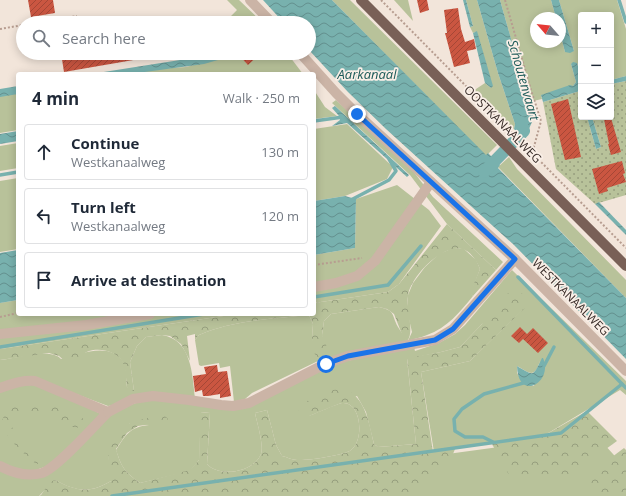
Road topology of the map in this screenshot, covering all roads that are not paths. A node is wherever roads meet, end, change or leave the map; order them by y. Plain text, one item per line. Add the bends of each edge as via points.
1 (250, 0) edge
2 (361, 0) edge
3 (265, 16) edge
4 (306, 60) edge
5 (431, 182) junction
6 (515, 259) junction
7 (626, 266) edge
8 (316, 287) edge
9 (138, 316) edge
10 (0, 334) edge
11 (626, 371) edge
12 (0, 388) edge
13 (108, 412) junction
14 (0, 466) edge

1 - 3 street
2 - 7 main road, OOSTKANAALWEG
4 - 5 street, WESTKANAALWEG via 352,109
5 - 6 street, WESTKANAALWEG
5 - 8 street via 376,259 357,276
6 - 11 street, WESTKANAALWEG
6 - 13 street, WESTKANAALWEG via 453,329 435,340 348,356 326,364 249,403 233,406 153,396 133,399
9 - 10 street via 86,325
12 - 13 street via 13,383 35,381
13 - 14 street, WESTKANAALWEG via 58,461 43,472 26,475 11,472

